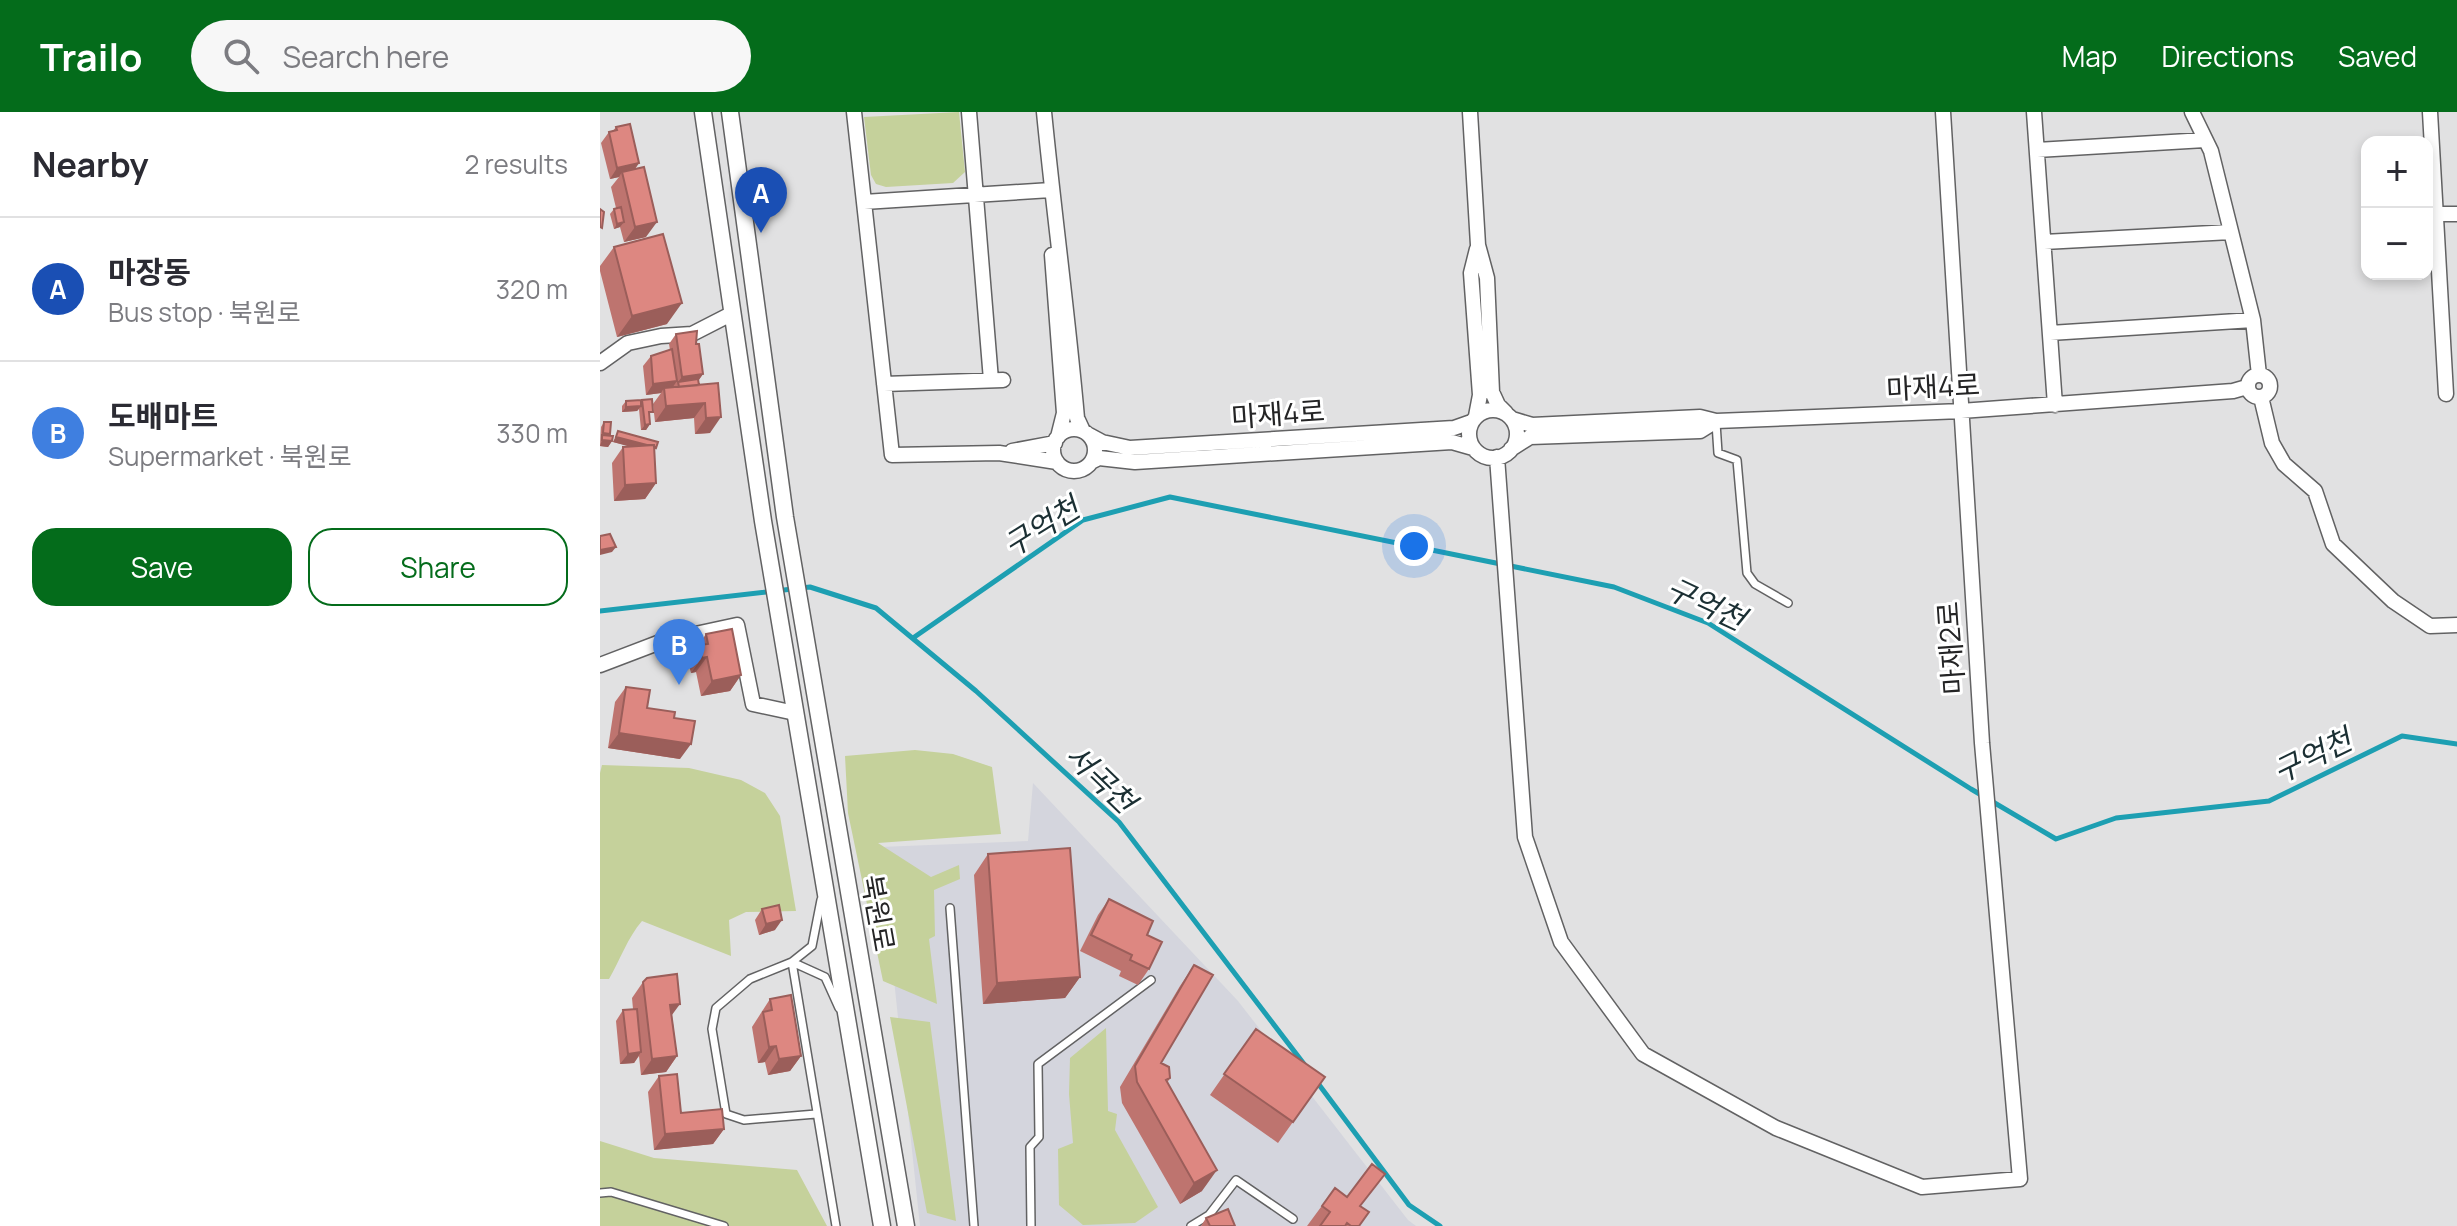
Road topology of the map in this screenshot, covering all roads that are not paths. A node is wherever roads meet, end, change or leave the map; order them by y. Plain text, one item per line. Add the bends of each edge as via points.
1 (703, 112) edge
2 (730, 112) edge
3 (854, 112) edge
4 (969, 112) edge
5 (1044, 112) edge
6 (1470, 112) edge
7 (1943, 112) edge
8 (2034, 112) edge
9 (2192, 112) edge
10 (2430, 112) edge
11 (2205, 140) junction
12 (2037, 150) junction
13 (1051, 190) junction
14 (976, 195) junction
15 (864, 202) junction
16 (2435, 214) junction
17 (2457, 214) edge
18 (2231, 232) junction
19 (2044, 242) junction
20 (1478, 245) junction
21 (733, 313) junction
22 (2253, 320) junction
23 (2050, 333) junction
24 (2450, 360) edge
25 (600, 363) edge
26 (2259, 375) junction
27 (884, 384) junction
28 (2247, 387) junction
29 (2446, 394) dead end
30 (2261, 397) junction
31 (2055, 405) junction
32 (1961, 411) junction
33 (1509, 416) junction
34 (1474, 419) junction
35 (1716, 421) junction
36 (1086, 433) junction
37 (1056, 440) junction
38 (1473, 448) junction
39 (1511, 449) junction
40 (999, 453) junction
41 (1497, 457) junction
42 (1093, 461) junction
43 (1057, 462) junction
44 (1788, 603) dead end
45 (2457, 625) edge
46 (600, 665) edge
47 (795, 713) junction
48 (824, 884) junction
49 (950, 908) dead end
50 (792, 962) junction
51 (1151, 980) edge
52 (849, 1029) junction
53 (816, 1114) junction
54 (600, 1193) edge
55 (1217, 1204) junction
56 (1221, 1215) edge
57 (1293, 1219) dead end
58 (724, 1226) edge
59 (836, 1226) edge
60 (882, 1226) edge
61 (906, 1226) edge
62 (974, 1226) edge
63 (1031, 1226) edge
64 (1191, 1226) edge

1 - 21 street
2 - 61 street, 북원로 via 785,517
3 - 15 street
4 - 14 street
5 - 13 street
6 - 20 street
7 - 32 street, 마재2로
8 - 12 street
9 - 11 street
10 - 16 street
11 - 12 street
11 - 18 street
12 - 19 street
13 - 14 street
13 - 36 street via 1077,418
13 - 37 street via 1064,413
14 - 15 street
14 - 27 street via 997,380
15 - 27 street
16 - 17 street
16 - 24 street
18 - 19 street
18 - 22 street
19 - 23 street
20 - 33 street via 1487,278 1492,392
20 - 34 street via 1471,273 1480,395
21 - 25 street via 692,334 628,343
21 - 47 street, 북원로
22 - 23 street
22 - 26 street
23 - 31 street
24 - 29 street
26 - 28 street
26 - 30 street via 2270,383
27 - 40 street via 892,455
28 - 30 street
28 - 31 street, 마재4로
30 - 45 street via 2272,443 2284,464 2315,491 2333,544 2393,601 2430,626
31 - 32 street, 마재4로
32 - 35 street, 마재4로
32 - 41 street, 마재2로 via 1989,836 2020,1179 1922,1187 1776,1128 1643,1054 1561,942 1525,837
33 - 34 street via 1490,409
33 - 35 street, 마재4로 via 1532,425 1700,417
33 - 39 street via 1517,434
34 - 36 street, 마재4로 via 1454,428 1130,448
34 - 38 street via 1468,437
35 - 39 street, 마재4로 via 1700,431 1530,437
35 - 44 lane via 1718,453 1737,460 1747,573 1755,584
36 - 37 street via 1069,430
36 - 42 street via 1095,447
37 - 40 street
37 - 43 street
38 - 41 street
38 - 42 street, 마재4로 via 1452,442
39 - 41 street
40 - 43 street
42 - 43 street via 1075,471
46 - 47 street via 663,641 737,625 753,704
47 - 48 street, 북원로
48 - 50 lane via 812,946
48 - 52 street, 북원로
49 - 62 lane
50 - 52 lane via 825,977
50 - 53 lane
50 - 53 lane via 750,979 716,1008 712,1029 726,1114 744,1120
51 - 63 lane via 1038,1064 1039,1137 1030,1147
52 - 60 street, 북원로
53 - 59 lane
54 - 58 lane
55 - 56 lane
55 - 57 lane via 1236,1180
55 - 64 lane

